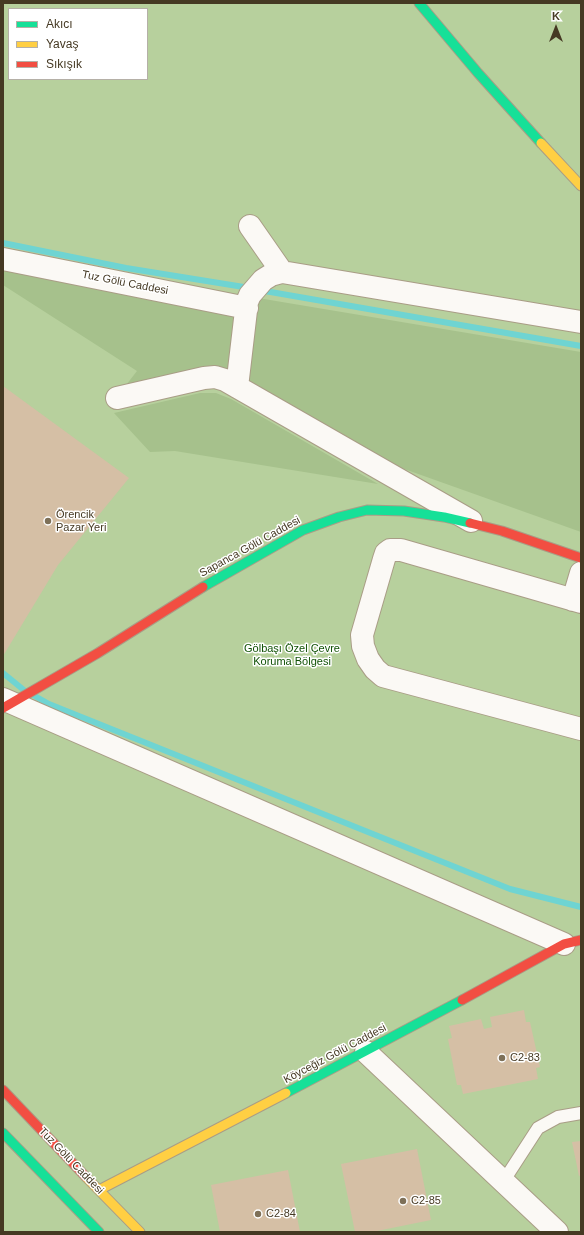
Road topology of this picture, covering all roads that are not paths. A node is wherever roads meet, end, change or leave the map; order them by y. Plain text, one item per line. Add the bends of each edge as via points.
1 (419, 3) edge
2 (581, 186) edge
3 (250, 226) dead end
4 (3, 259) edge
5 (260, 289) junction
6 (581, 322) edge
7 (237, 387) junction
8 (117, 398) dead end
9 (480, 526) junction
10 (581, 558) edge
11 (581, 573) edge
12 (577, 601) edge
13 (10, 702) edge
14 (581, 729) edge
15 (572, 942) edge
16 (366, 1052) junction
17 (3, 1090) edge
18 (581, 1113) edge
19 (3, 1133) edge
20 (504, 1182) junction
21 (99, 1190) junction
22 (99, 1232) edge
23 (140, 1232) edge
24 (557, 1232) edge

1 - 2 street via 478,73
3 - 5 street
4 - 5 street, Tuz Gölü Caddesi
5 - 6 street, Tuz Gölü Caddesi
5 - 7 street
7 - 8 street via 215,377 204,378
7 - 9 street
9 - 10 street, Sapanca Gölü Caddesi
9 - 13 street, Sapanca Gölü Caddesi via 404,510 367,510 304,530 214,581 98,653
11 - 12 street
12 - 14 street via 400,550 390,550 384,559 362,635 368,659 383,676
13 - 15 street
15 - 16 street, Köyceğiz Gölü Caddesi
16 - 20 street
16 - 21 street, Köyceğiz Gölü Caddesi
17 - 21 street, Tuz Gölü Caddesi
18 - 20 lane via 558,1117 538,1128
19 - 22 street
20 - 24 street
21 - 23 street, Tuz Gölü Caddesi

